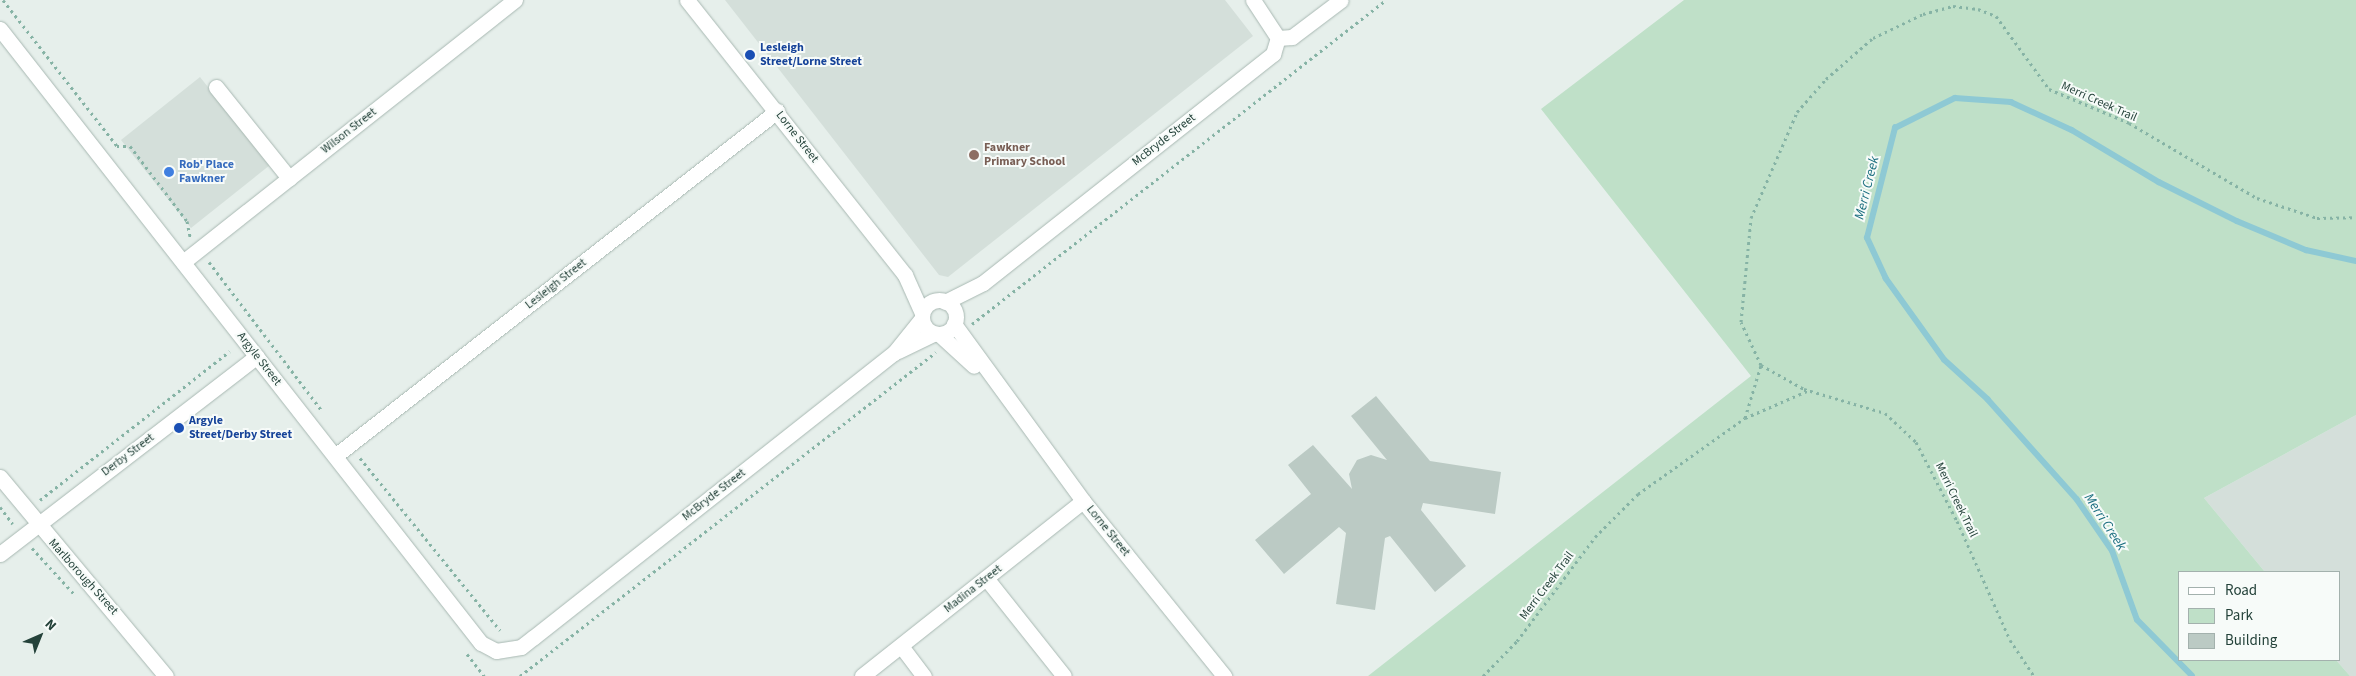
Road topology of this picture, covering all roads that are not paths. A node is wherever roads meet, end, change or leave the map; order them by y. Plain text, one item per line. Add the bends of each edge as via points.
1 (515, 0) edge
2 (687, 0) edge
3 (1253, 0) edge
4 (1341, 0) edge
5 (0, 29) edge
6 (1278, 38) junction
7 (216, 86) dead end
8 (777, 111) junction
9 (289, 178) junction
10 (183, 262) junction
11 (905, 275) junction
12 (983, 283) junction
13 (941, 301) junction
14 (922, 315) junction
15 (955, 320) junction
16 (936, 334) junction
17 (894, 352) junction
18 (257, 356) junction
19 (994, 383) junction
20 (335, 456) junction
21 (0, 477) edge
22 (1083, 501) junction
23 (37, 525) junction
24 (0, 554) edge
25 (986, 578) junction
26 (534, 637) joint
27 (901, 646) junction
28 (166, 676) edge
29 (862, 676) edge
30 (924, 676) edge
31 (1064, 676) edge
32 (1224, 676) edge

1 - 9 street, Wilson Street
2 - 8 street, Lorne Street
3 - 6 street
4 - 6 street via 1292,37
5 - 10 street, Argyle Street
6 - 12 street, McBryde Street via 1273,54
7 - 9 street
8 - 11 street, Lorne Street
8 - 20 street, Lesleigh Street
9 - 10 street, Wilson Street
10 - 18 street, Argyle Street
11 - 13 street, Lorne Street
11 - 14 street, Lorne Street
12 - 13 street, McBryde Street
12 - 15 street, McBryde Street
13 - 14 street, McBryde Street
13 - 15 street, Lorne Street
14 - 16 street, Lorne Street
14 - 17 street, McBryde Street
15 - 16 street, McBryde Street
15 - 19 street, Lorne Street
16 - 17 street, McBryde Street
16 - 19 street, Lorne Street
17 - 26 street, McBryde Street
18 - 20 street, Argyle Street
18 - 23 street, Derby Street
19 - 22 street, Lorne Street
20 - 26 street, Argyle Street via 481,643 506,652
21 - 23 street, Marlborough Street
22 - 25 street, Madina Street
22 - 32 street, Lorne Street
23 - 24 street, Derby Street
23 - 28 street, Marlborough Street
25 - 27 street, Madina Street
25 - 31 street
27 - 29 street, Madina Street
27 - 30 street

